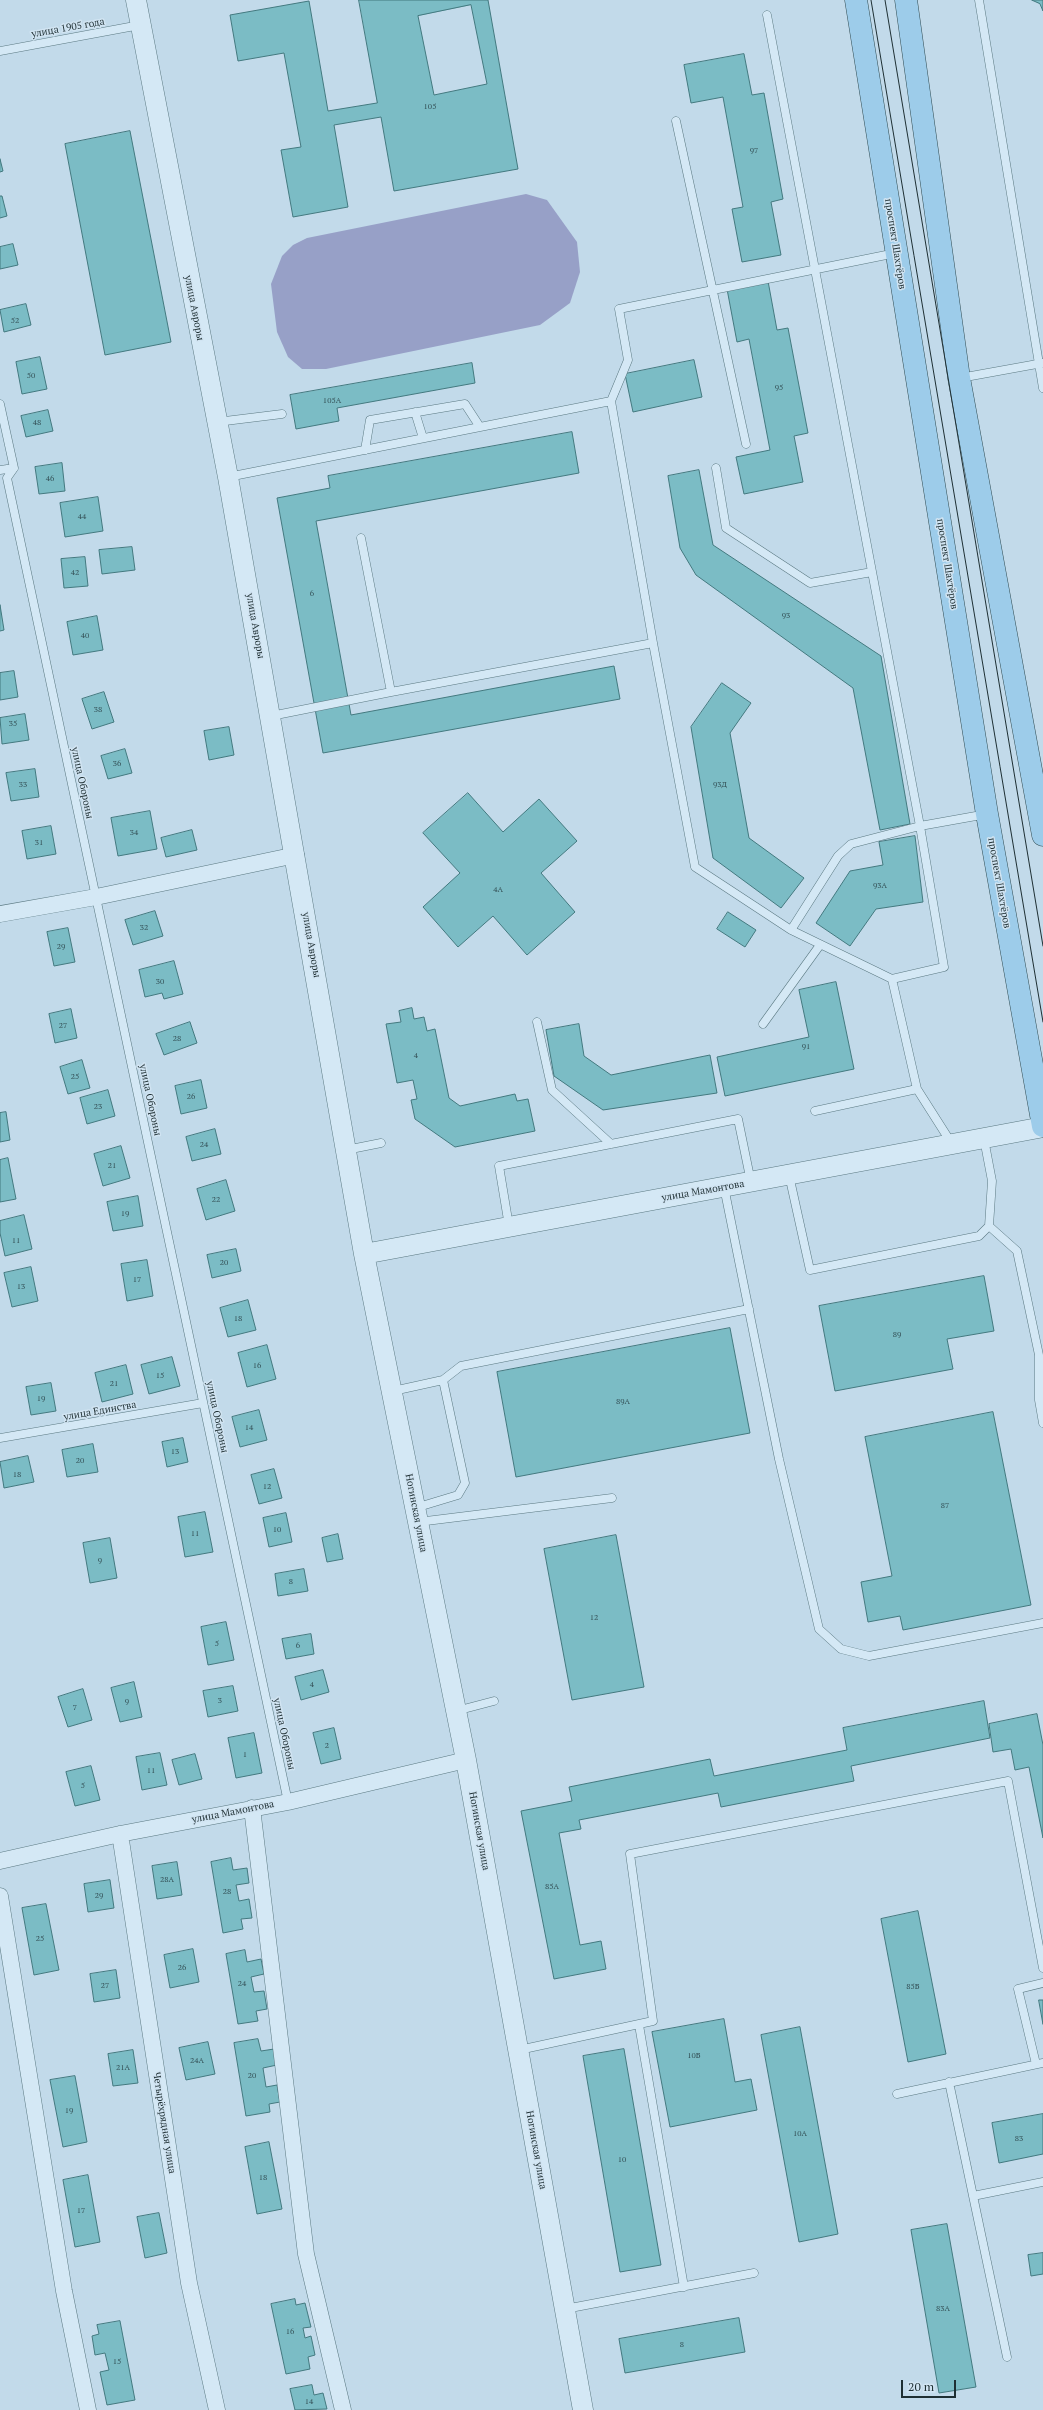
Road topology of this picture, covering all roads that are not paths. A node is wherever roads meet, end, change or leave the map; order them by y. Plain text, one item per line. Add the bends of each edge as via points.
1 (136, 0) edge
2 (856, 0) edge
3 (906, 0) edge
4 (979, 0) edge
5 (767, 15) dead end
6 (140, 25) junction
7 (0, 50) edge
8 (676, 121) dead end
9 (897, 253) junction
10 (815, 268) junction
11 (713, 290) junction
12 (1041, 363) edge
13 (959, 378) junction
14 (1043, 388) edge
15 (611, 401) junction
16 (0, 404) edge
17 (415, 412) junction
18 (282, 414) dead end
19 (216, 422) junction
20 (480, 427) junction
21 (423, 438) junction
22 (746, 444) dead end
23 (365, 450) junction
24 (14, 468) junction
25 (716, 468) dead end
26 (0, 470) edge
27 (228, 477) junction
28 (361, 538) dead end
29 (872, 572) junction
30 (653, 643) junction
31 (391, 692) junction
32 (271, 716) junction
33 (987, 814) junction
34 (920, 826) junction
35 (1043, 836) edge
36 (296, 855) junction
37 (96, 897) junction
38 (0, 914) edge
39 (791, 930) junction
40 (820, 945) junction
41 (892, 979) junction
42 (537, 1022) dead end
43 (763, 1024) dead end
44 (917, 1089) junction
45 (816, 1112) dead end
46 (1043, 1127) edge
47 (984, 1139) junction
48 (381, 1143) dead end
49 (612, 1144) junction
50 (952, 1145) junction
51 (346, 1150) junction
52 (789, 1175) junction
53 (751, 1182) junction
54 (724, 1187) junction
55 (989, 1226) junction
56 (509, 1227) junction
57 (364, 1254) junction
58 (749, 1309) junction
59 (443, 1380) junction
60 (393, 1391) junction
61 (204, 1403) junction
62 (1043, 1423) edge
63 (0, 1438) edge
64 (612, 1498) dead end
65 (417, 1515) junction
66 (1043, 1624) edge
67 (494, 1701) dead end
68 (456, 1711) junction
69 (466, 1760) junction
70 (288, 1802) junction
71 (252, 1808) junction
72 (120, 1834) junction
73 (0, 1861) edge
74 (0, 1896) edge
75 (1043, 1968) edge
76 (1043, 1983) edge
77 (639, 2025) junction
78 (518, 2050) junction
79 (1040, 2063) edge
80 (950, 2082) junction
81 (896, 2094) dead end
82 (1043, 2182) edge
83 (973, 2196) junction
84 (754, 2274) dead end
85 (684, 2286) junction
86 (564, 2309) junction
87 (1007, 2358) dead end
88 (88, 2410) edge
89 (217, 2410) edge
90 (343, 2410) edge
91 (583, 2410) edge

1 - 6 street, улица Авроры
2 - 9 main road, проспект Шахтёров
3 - 13 main road
4 - 12 lane
5 - 10 lane
6 - 7 lane, улица 1905 года
6 - 19 street, улица Авроры
8 - 11 lane
9 - 10 lane
9 - 33 main road, проспект Шахтёров
10 - 11 lane
10 - 29 lane
11 - 15 lane via 619,309 628,360
11 - 22 lane
12 - 13 lane
12 - 14 lane
13 - 35 main road
15 - 20 lane
15 - 30 lane
16 - 24 lane, улица Обороны
17 - 20 lane via 465,404
17 - 21 lane
17 - 23 lane via 370,420
18 - 19 lane
19 - 27 street, улица Авроры
20 - 21 lane
21 - 23 lane
23 - 27 lane
24 - 26 lane
24 - 37 lane, улица Обороны via 7,478
25 - 29 lane via 726,528 810,583
27 - 32 street, улица Авроры
28 - 31 lane
29 - 34 lane
30 - 31 lane
30 - 39 lane via 695,867
31 - 32 lane
32 - 36 street, улица Авроры
33 - 34 lane
33 - 46 main road, проспект Шахтёров
34 - 39 lane via 851,844 838,856
34 - 41 lane via 944,967
36 - 37 street
36 - 51 street, улица Авроры
37 - 38 street
37 - 61 lane, улица Обороны
39 - 40 lane
40 - 41 lane
40 - 43 lane
41 - 44 lane
42 - 49 lane via 552,1090
44 - 45 lane
44 - 50 lane
46 - 47 street, улица Мамонтова
47 - 50 street, улица Мамонтова
47 - 55 lane via 992,1181
48 - 51 lane
49 - 53 lane via 738,1119
49 - 56 lane via 499,1166
50 - 52 street, улица Мамонтова
51 - 57 street, улица Авроры
52 - 53 street, улица Мамонтова
52 - 55 lane via 810,1270 979,1236
53 - 54 street, улица Мамонтова
54 - 56 street, улица Мамонтова
54 - 58 lane
55 - 62 lane via 1017,1251 1039,1355 1039,1400
56 - 57 street, улица Мамонтова
57 - 60 street, Ногинская улица
58 - 59 lane via 461,1366
58 - 66 lane via 779,1459 819,1629 842,1649 869,1656
59 - 60 lane
59 - 65 lane via 465,1482 458,1495
60 - 65 street, Ногинская улица
61 - 63 lane, улица Единства
61 - 70 lane, улица Обороны
64 - 65 lane
65 - 68 street, Ногинская улица
67 - 68 lane
68 - 69 street, Ногинская улица
69 - 70 street, улица Мамонтова
69 - 78 street, Ногинская улица
70 - 71 street, улица Мамонтова
71 - 72 street, улица Мамонтова
71 - 90 street via 306,2254
72 - 73 street, улица Мамонтова
72 - 89 street, Четырёхрядная улица via 189,2283
74 - 88 street via 64,2291
75 - 77 lane via 1008,1781 630,1854 654,2022
76 - 79 lane via 1018,1988
77 - 78 lane
77 - 85 lane
78 - 86 street, Ногинская улица
79 - 80 lane
80 - 81 lane
80 - 83 lane
82 - 83 lane
83 - 87 lane
84 - 85 lane
85 - 86 lane
86 - 91 street, Ногинская улица

